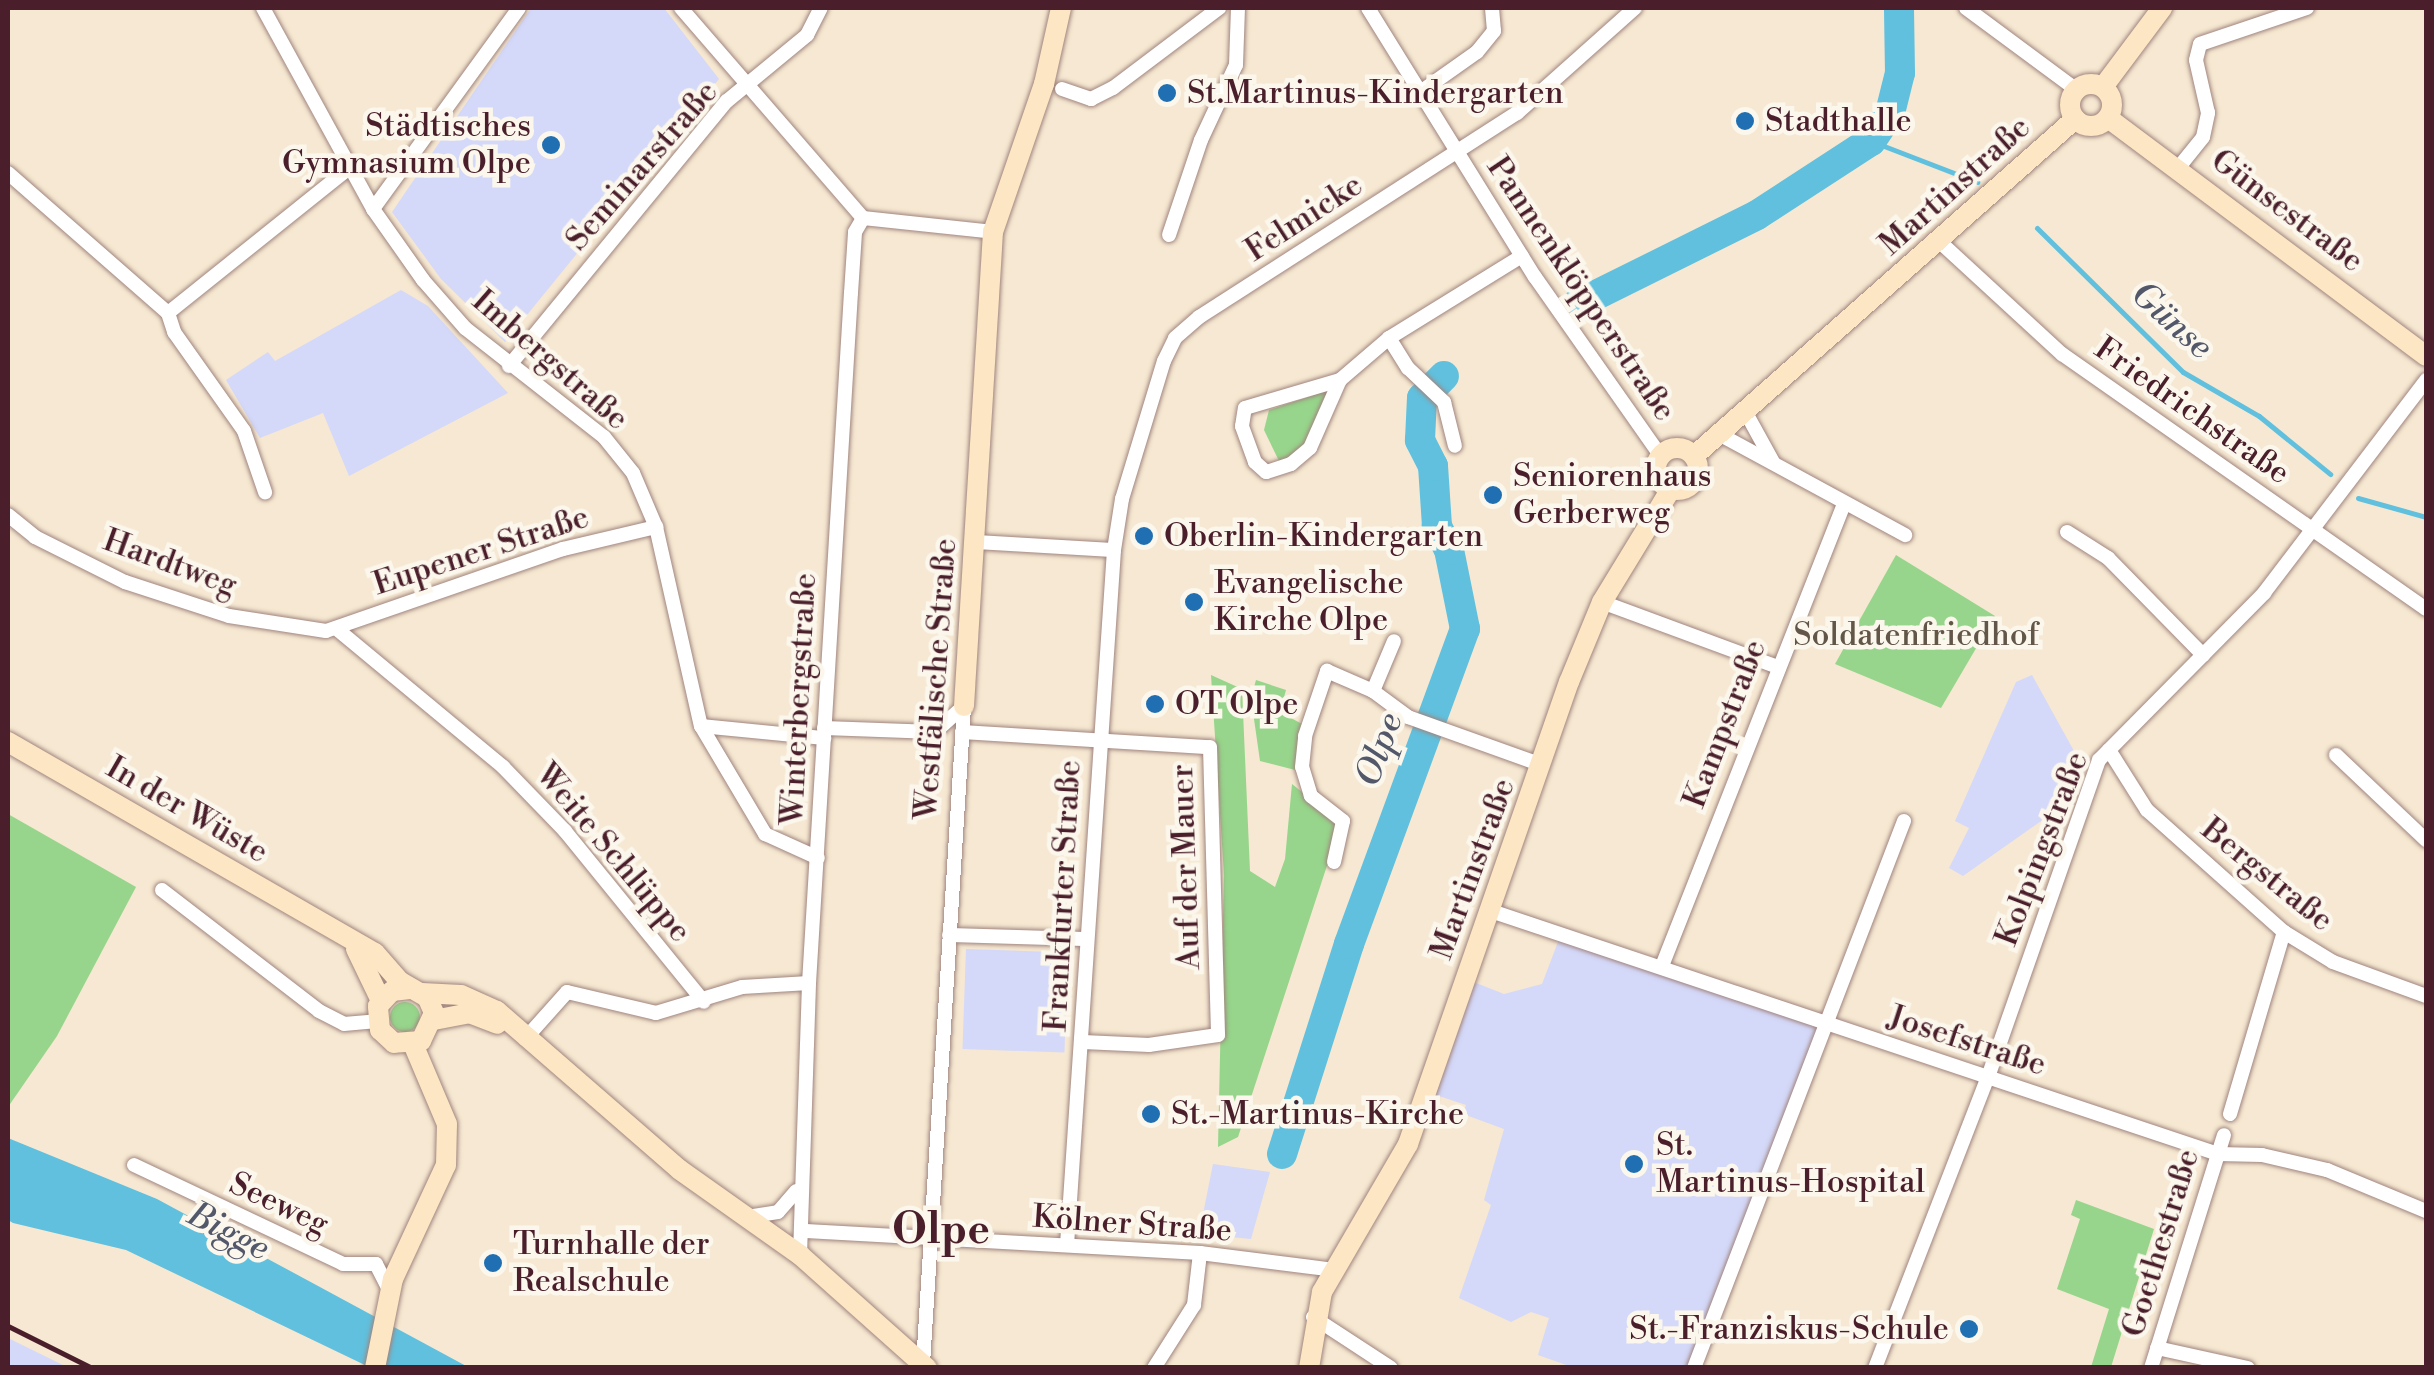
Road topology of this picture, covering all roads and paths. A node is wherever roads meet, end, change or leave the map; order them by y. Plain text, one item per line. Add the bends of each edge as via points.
1 (264, 8) edge
2 (519, 8) edge
3 (681, 8) edge
4 (821, 8) edge
5 (1061, 8) edge
6 (1219, 8) edge
7 (1238, 8) edge
8 (1368, 8) edge
9 (1492, 8) edge
10 (1634, 8) edge
11 (1966, 8) edge
12 (2162, 8) edge
13 (2307, 8) edge
14 (749, 87) junction
15 (2103, 87) junction
16 (1062, 89) dead end
17 (2077, 90) junction
18 (1419, 93) junction
19 (2108, 118) junction
20 (2075, 119) junction
21 (1456, 153) junction
22 (2179, 167) junction
23 (350, 168) junction
24 (8, 172) edge
25 (373, 209) junction
26 (863, 218) junction
27 (993, 232) junction
28 (1169, 236) dead end
29 (1940, 242) junction
30 (1522, 256) junction
31 (168, 313) junction
32 (1389, 338) junction
33 (2426, 356) edge
34 (509, 366) junction
35 (1340, 380) junction
36 (2426, 380) edge
37 (1745, 411) junction
38 (1720, 434) junction
39 (1455, 446) dead end
40 (1661, 456) junction
41 (1694, 456) junction
42 (1773, 462) junction
43 (1671, 489) junction
44 (265, 492) dead end
45 (1844, 504) junction
46 (8, 516) edge
47 (656, 526) junction
48 (2316, 529) junction
49 (2067, 532) dead end
50 (1905, 534) dead end
51 (975, 542) junction
52 (1114, 550) junction
53 (1602, 602) junction
54 (2426, 609) edge
55 (331, 630) junction
56 (1394, 641) dead end
57 (2203, 654) junction
58 (1775, 666) junction
59 (1373, 691) junction
60 (964, 706) junction
61 (701, 726) junction
62 (935, 732) junction
63 (962, 732) junction
64 (824, 733) junction
65 (8, 742) edge
66 (1100, 745) junction
67 (2109, 750) junction
68 (2336, 756) dead end
69 (960, 759) junction
70 (1542, 765) junction
71 (1904, 821) dead end
72 (2426, 840) edge
73 (818, 858) junction
74 (1334, 862) dead end
75 (162, 890) dead end
76 (1491, 911) junction
77 (336, 930) junction
78 (2284, 932) junction
79 (949, 935) junction
80 (1085, 939) junction
81 (1662, 966) junction
82 (809, 982) junction
83 (417, 991) junction
84 (2426, 996) edge
85 (704, 1002) junction
86 (379, 1011) junction
87 (434, 1020) junction
88 (1827, 1024) junction
89 (526, 1039) junction
90 (1083, 1042) junction
91 (413, 1044) junction
92 (1988, 1077) junction
93 (2230, 1114) dead end
94 (2224, 1135) dead end
95 (2218, 1154) junction
96 (134, 1166) dead end
97 (799, 1186) junction
98 (2426, 1211) edge
99 (747, 1217) junction
100 (806, 1231) dead end
101 (934, 1239) junction
102 (1067, 1245) junction
103 (1200, 1253) junction
104 (800, 1254) junction
105 (1334, 1270) junction
106 (389, 1293) junction
107 (1313, 1317) junction
108 (2157, 1348) junction
109 (925, 1366) edge
110 (375, 1368) edge
111 (1154, 1368) edge
112 (1309, 1368) edge
113 (1391, 1368) edge
114 (1694, 1368) edge
115 (1875, 1368) edge
116 (2152, 1368) edge
117 (2248, 1368) edge

1 - 23 street, Imbergstraße
2 - 25 street
3 - 14 street
4 - 14 street, Seminarstraße via 808,34
5 - 27 street, Westfälische Straße via 1044,84
6 - 16 street via 1113,88 1091,99
7 - 28 street via 1236,66 1201,140
8 - 18 street, Pannenklöpperstraße
9 - 18 street via 1494,30 1476,52
10 - 21 street, Felmicke via 1517,113
11 - 17 street
12 - 15 street
13 - 22 street via 2200,44 2196,60 2208,113 2203,137
14 - 26 street
14 - 34 street, Seminarstraße via 727,101
15 - 17 street
15 - 19 street via 2112,101
17 - 20 street via 2070,107
18 - 21 street, Pannenklöpperstraße
19 - 20 street via 2092,126
19 - 22 street, Günsestraße
20 - 29 street, Martinstraße
21 - 30 street, Pannenklöpperstraße
21 - 52 street, Felmicke via 1175,338 1122,499
22 - 33 street, Günsestraße
23 - 25 street, Imbergstraße
23 - 31 street
24 - 31 street
25 - 34 street, Imbergstraße via 430,289
26 - 27 street
26 - 64 street, Winterbergstraße via 855,232
27 - 51 street, Westfälische Straße
29 - 37 street, Martinstraße
29 - 48 street, Friedrichstraße via 2062,354
30 - 32 street
30 - 40 street, Pannenklöpperstraße
31 - 44 street via 244,431
32 - 35 street
32 - 39 street via 1444,402
34 - 47 street, Imbergstraße via 604,437 633,473
35 - 35 street via 1245,408 1242,426 1255,462 1266,472 1310,448
36 - 48 street, Kolpingstraße
37 - 38 street, Martinstraße
37 - 42 street
38 - 41 street, Martinstraße
38 - 42 street
40 - 41 street via 1682,448
40 - 43 street via 1656,474
41 - 43 street via 1693,483
42 - 45 street
43 - 53 street, Martinstraße
45 - 50 street
45 - 58 street, Kampstraße
46 - 55 street, Hardtweg via 35,538 126,582 229,616
47 - 55 street, Eupener Straße via 563,549
47 - 61 street, Imbergstraße
48 - 54 street, Friedrichstraße
48 - 57 street, Kolpingstraße
49 - 57 street via 2108,558
51 - 52 street
51 - 60 street, Westfälische Straße
52 - 66 street, Frankfurter Straße
53 - 58 street
53 - 70 street, Martinstraße
55 - 85 street, Weite Schlüppe via 503,767 565,831
56 - 59 street
57 - 67 street, Kolpingstraße
58 - 81 street, Kampstraße
59 - 70 street via 1431,726
59 - 74 street via 1327,671 1302,767 1312,796 1343,821
60 - 62 street
60 - 63 street, Westfälische Straße
61 - 64 street
61 - 73 street, Imbergstraße via 765,834
62 - 64 street
62 - 69 street
63 - 66 street
63 - 69 street, Westfälische Straße
64 - 73 street, Winterbergstraße
65 - 77 street, In der Wüste
66 - 80 street, Frankfurter Straße
66 - 90 street, Auf der Mauer via 1210,747 1218,1036 1149,1045
67 - 78 street, Bergstraße via 2147,810
67 - 92 street, Kolpingstraße via 2099,760
68 - 72 street
69 - 79 street, Westfälische Straße
70 - 76 street, Martinstraße
71 - 88 street
73 - 82 street, Winterbergstraße
75 - 86 street via 344,1024
76 - 81 street, Josefstraße
76 - 105 street, Martinstraße via 1408,1144
77 - 83 street, In der Wüste via 364,944
77 - 86 street, In der Wüste via 369,965
78 - 84 street, Bergstraße via 2333,962
78 - 93 street, Goethestraße
79 - 80 street
79 - 101 street, Westfälische Straße
80 - 90 street, Frankfurter Straße
81 - 88 street, Josefstraße
82 - 85 street via 742,987
82 - 97 street, Winterbergstraße
83 - 86 street via 392,991
83 - 87 street
83 - 89 street via 480,1000
85 - 89 street via 656,1014 568,992
86 - 91 street via 386,1038
87 - 89 street via 479,1014
87 - 91 street
88 - 92 street, Josefstraße
88 - 114 street
89 - 99 street via 680,1170
90 - 102 street, Frankfurter Straße
91 - 106 street via 447,1124 446,1165
92 - 95 street, Josefstraße
92 - 115 street, Kolpingstraße
94 - 95 street, Goethestraße
95 - 98 street, Josefstraße via 2262,1154 2326,1170
95 - 108 street, Goethestraße
96 - 106 street, Seeweg via 343,1264 376,1264
97 - 99 street via 778,1212
97 - 104 street, Winterbergstraße
99 - 104 street
100 - 101 street, Kölner Straße
101 - 102 street, Kölner Straße
101 - 109 street, Westfälische Straße
102 - 103 street, Kölner Straße
103 - 105 street, Kölner Straße
103 - 111 street via 1194,1305
104 - 109 street
105 - 107 street, Martinstraße
106 - 110 street
107 - 112 street, Martinstraße
107 - 113 street
108 - 116 street, Goethestraße
108 - 117 street

